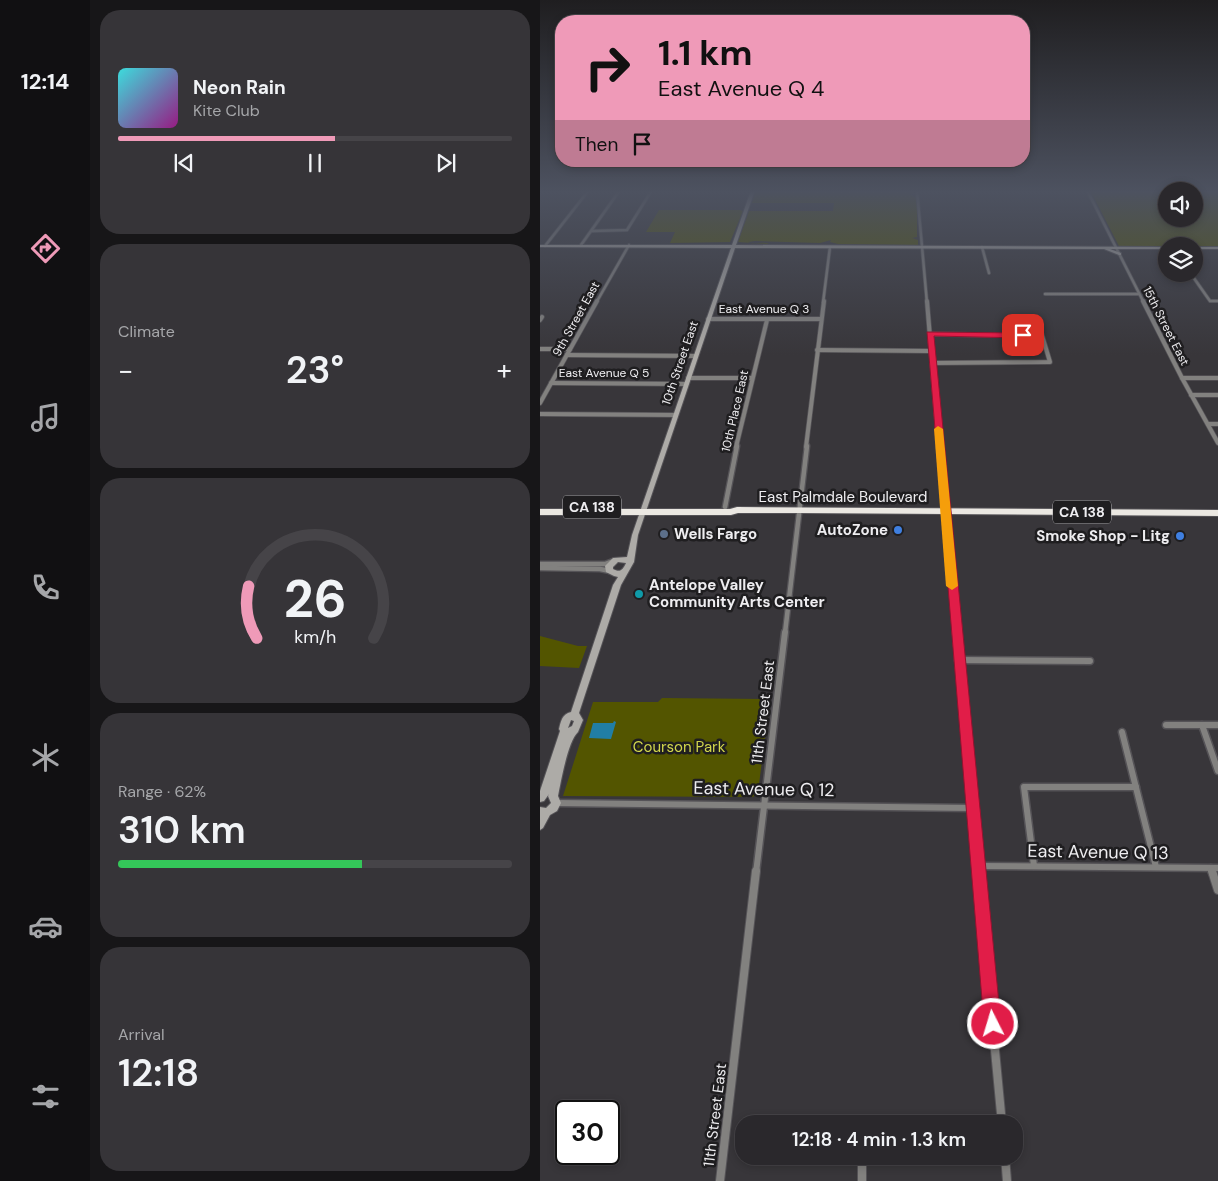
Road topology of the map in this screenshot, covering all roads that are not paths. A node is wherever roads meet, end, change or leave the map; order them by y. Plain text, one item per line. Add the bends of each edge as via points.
1 (577, 245) edge
2 (629, 245) edge
3 (641, 245) edge
4 (1114, 245) edge
5 (542, 246) edge
6 (733, 246) junction
7 (830, 247) junction
8 (922, 247) junction
9 (982, 247) junction
10 (1097, 248) junction
11 (1115, 248) junction
12 (1158, 248) edge
13 (1203, 248) edge
14 (1218, 248) edge
15 (1119, 254) junction
16 (989, 273) dead end
17 (1197, 282) edge
18 (1045, 294) dead end
19 (1139, 294) junction
20 (1218, 301) edge
21 (708, 319) junction
22 (820, 319) junction
23 (767, 320) junction
24 (1038, 322) dead end
25 (930, 334) junction
26 (1041, 336) junction
27 (540, 349) edge
28 (570, 349) junction
29 (817, 350) junction
30 (931, 351) junction
31 (567, 355) junction
32 (696, 356) junction
33 (932, 363) junction
34 (752, 378) junction
35 (1182, 378) junction
36 (1218, 378) edge
37 (687, 381) junction
38 (551, 383) junction
39 (1191, 395) junction
40 (1218, 395) edge
41 (540, 403) edge
42 (540, 414) edge
43 (676, 415) junction
44 (1208, 424) junction
45 (1218, 424) edge
46 (1218, 443) edge
47 (540, 506) edge
48 (725, 507) junction
49 (644, 510) junction
50 (737, 510) junction
51 (798, 510) junction
52 (540, 512) edge
53 (946, 512) junction
54 (1218, 513) edge
55 (632, 545) junction
56 (616, 560) junction
57 (630, 562) junction
58 (540, 564) edge
59 (540, 568) edge
60 (612, 572) junction
61 (625, 572) junction
62 (617, 585) junction
63 (958, 660) junction
64 (1090, 661) dead end
65 (1166, 725) dead end
66 (1202, 725) junction
67 (1218, 725) edge
68 (569, 730) junction
69 (1122, 732) dead end
70 (1218, 771) edge
71 (1136, 787) junction
72 (541, 799) edge
73 (555, 800) junction
74 (764, 804) junction
75 (972, 808) junction
76 (544, 812) edge
77 (540, 825) edge
78 (978, 866) junction
79 (1034, 866) junction
80 (1156, 868) junction
81 (1214, 868) edge
82 (1218, 890) edge
83 (1001, 1115) edge
84 (862, 1165) edge
85 (1005, 1165) edge
86 (720, 1181) edge
87 (862, 1181) edge
88 (1007, 1181) edge

1 - 5 main road
2 - 28 street, 9th Street East
3 - 6 main road
4 - 11 street, 15th Street East
6 - 7 main road
6 - 21 main road, 10th Street East
7 - 8 main road
7 - 22 street, 11th Street East
8 - 9 main road
8 - 25 street
9 - 10 main road
9 - 16 street
10 - 11 main road
10 - 15 main road
11 - 12 main road
11 - 15 street, 15th Street East
13 - 14 main road
15 - 19 street, 15th Street East
17 - 20 street via 1210,301
18 - 19 street
19 - 35 street, 15th Street East
21 - 23 street, East Avenue Q 3
21 - 32 main road, 10th Street East
22 - 23 street, East Avenue Q 3
22 - 29 street, 11th Street East
23 - 34 street, 10th Place East
24 - 26 street
25 - 26 street
25 - 30 street
26 - 33 street via 1050,362
27 - 28 street
28 - 31 street, 9th Street East
29 - 30 street
29 - 51 street, 11th Street East
30 - 33 street
31 - 32 street
31 - 38 street, 9th Street East
32 - 37 main road, 10th Street East
33 - 53 street
34 - 37 street, East Avenue Q 5
34 - 48 street, 10th Place East
35 - 36 street
35 - 39 street, 15th Street East
37 - 38 street, East Avenue Q 5
37 - 43 main road, 10th Street East
38 - 41 street, 9th Street East
39 - 40 street
39 - 44 street, 15th Street East
42 - 43 street
43 - 49 main road, 10th Street East
44 - 45 street
44 - 46 street, 15th Street East
47 - 49 highway, East Palmdale Boulevard / CA 138
48 - 49 highway, East Palmdale Boulevard / CA 138
48 - 50 highway, East Palmdale Boulevard / CA 138
49 - 50 highway, East Palmdale Boulevard / CA 138
49 - 52 highway, East Palmdale Boulevard / CA 138
49 - 55 main road, 10th Street East
50 - 51 highway, East Palmdale Boulevard / CA 138
51 - 53 highway, East Palmdale Boulevard / CA 138
51 - 74 street, 11th Street East
53 - 54 highway, East Palmdale Boulevard / CA 138
53 - 63 street
55 - 56 main road, 10th Street East
55 - 57 main road, 10th Street East
56 - 57 main road
56 - 58 street via 605,564
56 - 60 main road via 609,566
57 - 61 main road, 10th Street East
59 - 60 street
60 - 61 main road
60 - 62 main road
61 - 62 main road
62 - 68 main road via 574,715 579,720
63 - 64 street
63 - 75 street
65 - 66 street
66 - 67 street
66 - 70 street
68 - 72 main road
68 - 73 main road
69 - 71 street
71 - 79 street via 1024,787
71 - 80 street
72 - 73 main road via 548,796
73 - 74 street, East Avenue Q 12
73 - 76 main road via 553,809
74 - 75 street, East Avenue Q 12
74 - 86 street, 11th Street East
75 - 78 street
76 - 77 main road
78 - 79 street, East Avenue Q 13
78 - 83 street
79 - 80 street, East Avenue Q 13
80 - 81 street, East Avenue Q 13
81 - 82 street
84 - 87 street
85 - 88 street

